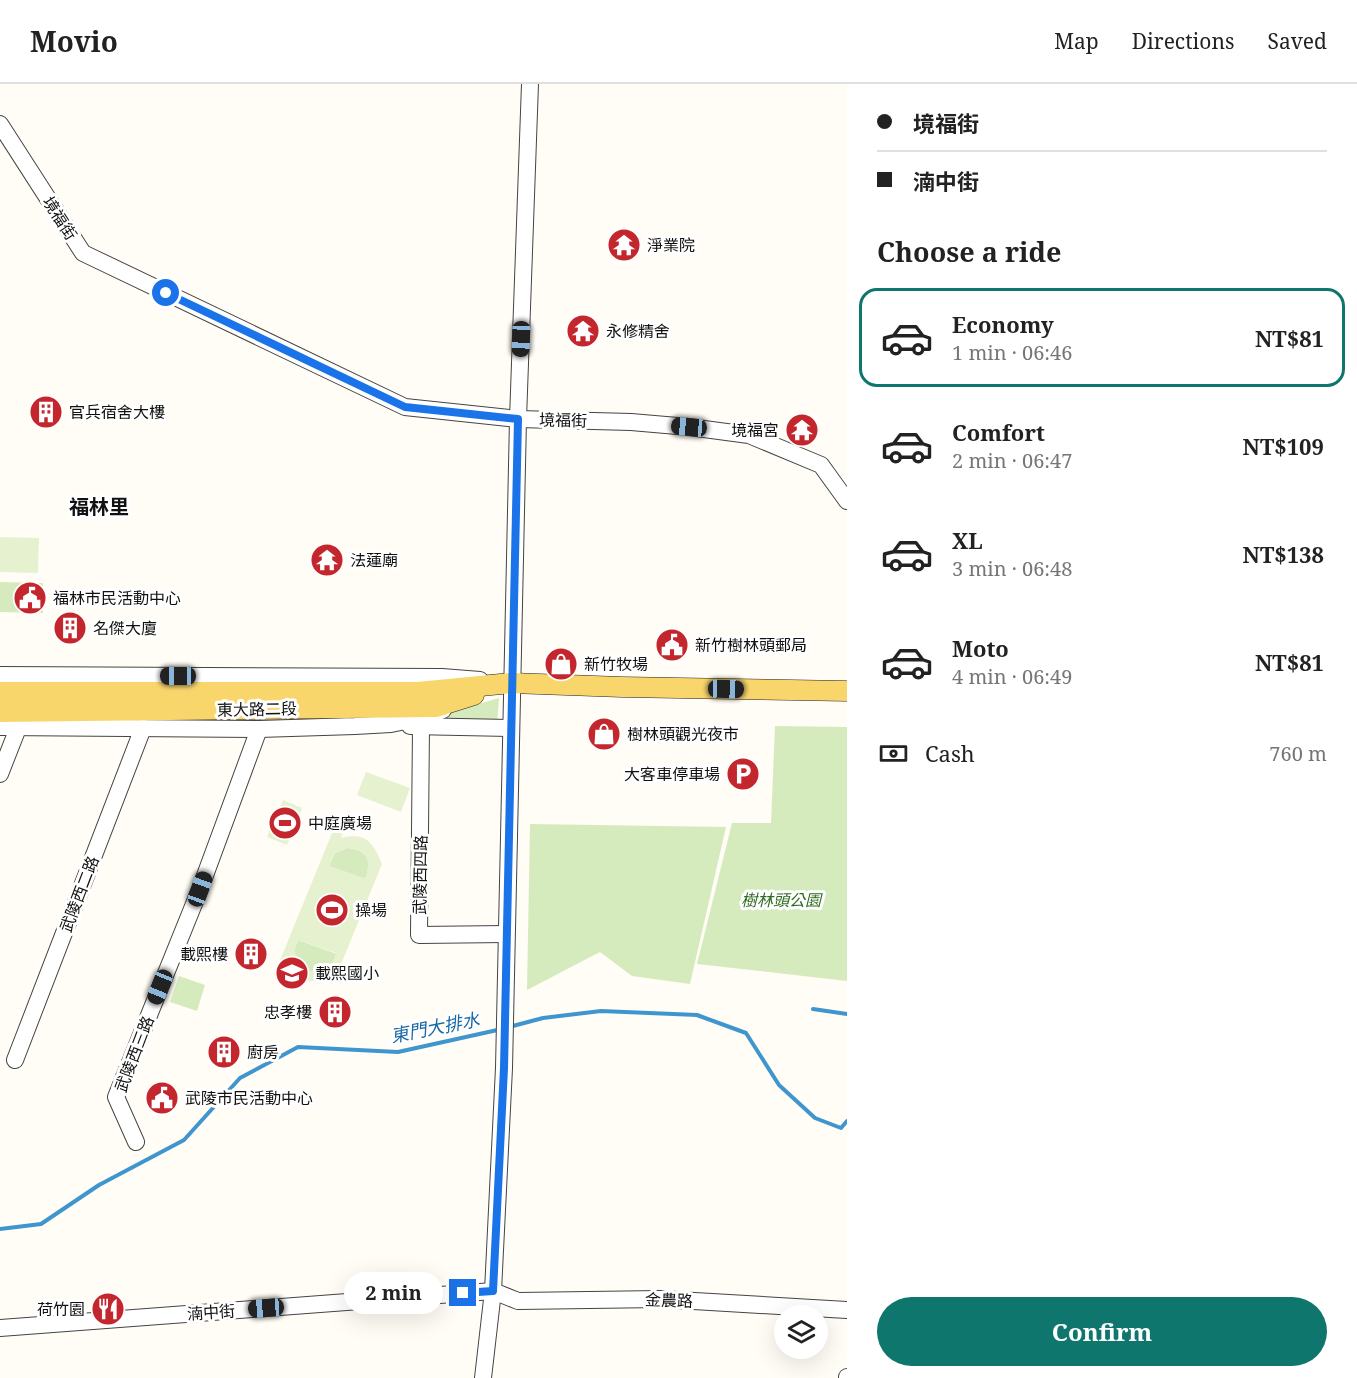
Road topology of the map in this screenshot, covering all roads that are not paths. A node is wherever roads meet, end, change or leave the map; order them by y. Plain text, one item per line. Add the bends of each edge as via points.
1 (530, 84) edge
2 (0, 124) edge
3 (518, 419) junction
4 (847, 501) edge
5 (0, 675) edge
6 (511, 683) junction
7 (847, 691) edge
8 (0, 692) edge
9 (0, 712) edge
10 (391, 724) junction
11 (0, 727) edge
12 (421, 727) junction
13 (18, 728) junction
14 (143, 728) junction
15 (510, 728) junction
16 (259, 729) junction
17 (0, 774) edge
18 (506, 934) junction
19 (15, 1060) dead end
20 (136, 1142) dead end
21 (493, 1291) junction
22 (847, 1310) edge
23 (0, 1328) edge
24 (483, 1378) edge

1 - 3 street
2 - 3 street, 境福街 via 83,253 405,407
3 - 4 street, 境福街 via 631,422 748,435 821,465
3 - 6 street
5 - 6 street, 東大路二段 via 442,677
6 - 7 main road, 東大路二段
6 - 8 main road, 東大路二段 via 418,692
6 - 9 main road, 東大路二段 via 436,707
6 - 10 street, 東大路二段 via 425,717
6 - 15 street
10 - 12 street, 東大路二段
10 - 16 street, 東大路二段
11 - 13 street, 東大路二段
12 - 15 street, 東大路二段
12 - 18 street, 武陵西四路 via 419,935
13 - 14 street, 東大路二段
13 - 17 street
14 - 16 street, 東大路二段
14 - 19 street, 武陵西二路
15 - 18 street
16 - 20 street, 武陵西三路 via 116,1097
18 - 21 street
21 - 22 street, 金農路 via 518,1301 660,1299
21 - 23 street, 湳中街
21 - 24 street

